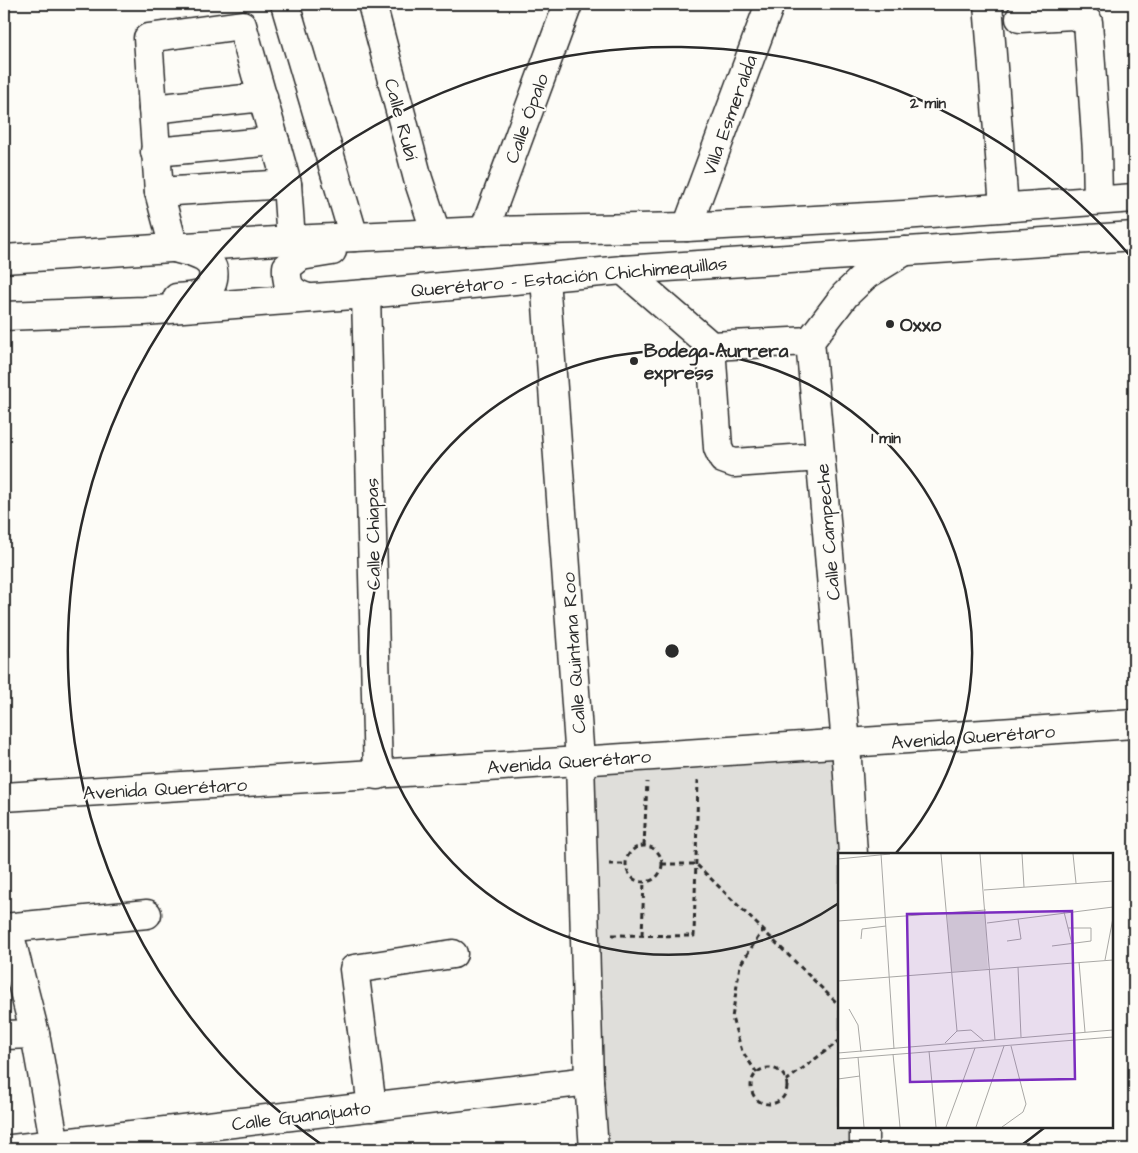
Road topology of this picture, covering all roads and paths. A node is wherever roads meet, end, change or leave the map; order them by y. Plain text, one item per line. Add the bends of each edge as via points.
1 (285, 4) edge
2 (372, 4) edge
3 (568, 4) edge
4 (770, 4) edge
5 (988, 4) edge
6 (1020, 18) dead end
7 (263, 97) junction
8 (153, 109) junction
9 (275, 141) junction
10 (156, 152) junction
11 (287, 184) junction
12 (159, 192) junction
13 (1134, 198) edge
14 (1098, 200) junction
15 (1004, 207) junction
16 (687, 227) junction
17 (583, 230) junction
18 (484, 231) junction
19 (436, 233) junction
20 (1134, 236) edge
21 (354, 237) junction
22 (291, 240) junction
23 (174, 248) junction
24 (905, 251) junction
25 (4, 259) edge
26 (622, 270) junction
27 (545, 278) junction
28 (366, 294) junction
29 (308, 298) junction
30 (144, 311) junction
31 (4, 316) edge
32 (810, 341) junction
33 (711, 346) junction
34 (820, 457) junction
35 (1134, 724) edge
36 (846, 744) junction
37 (580, 760) junction
38 (378, 775) junction
39 (698, 778) dead end
40 (648, 782) dead end
41 (4, 797) edge
42 (644, 846) junction
43 (853, 853) edge
44 (662, 864) junction
45 (696, 864) junction
46 (644, 881) junction
47 (147, 914) dead end
48 (6, 928) edge
49 (763, 930) junction
50 (606, 935) dead end
51 (642, 935) junction
52 (453, 954) dead end
53 (838, 1004) edge
54 (34, 1034) junction
55 (4, 1035) edge
56 (838, 1042) edge
57 (757, 1073) junction
58 (590, 1081) junction
59 (786, 1081) junction
60 (372, 1106) junction
61 (864, 1128) edge
62 (55, 1145) junction
63 (12, 1149) edge
64 (594, 1149) edge
65 (864, 1149) edge

1 - 21 street
2 - 19 street, Calle Rubí via 418,179
3 - 18 street, Calle Ópalo
4 - 16 street, Villa Esmeralda
5 - 15 street
6 - 14 street via 1073,15 1088,22
7 - 8 street
7 - 8 street via 242,25 148,38
7 - 9 street
8 - 10 street
9 - 10 street
9 - 11 street
10 - 12 street
11 - 12 street
11 - 22 street
12 - 23 street
13 - 14 street, Querétaro - Estación Chichimequillas
14 - 15 street, Querétaro - Estación Chichimequillas
15 - 16 street, Querétaro - Estación Chichimequillas
16 - 17 street, Querétaro - Estación Chichimequillas
17 - 18 street, Querétaro - Estación Chichimequillas
17 - 29 street via 348,249 301,256 287,267 286,277 295,293
18 - 19 street, Querétaro - Estación Chichimequillas
19 - 21 street, Querétaro - Estación Chichimequillas
20 - 24 street, Querétaro - Estación Chichimequillas
21 - 22 street, Querétaro - Estación Chichimequillas
22 - 23 street, Querétaro - Estación Chichimequillas
23 - 25 street, Querétaro - Estación Chichimequillas
23 - 30 street via 200,255 208,261 214,278 211,287 205,293 168,300
24 - 26 street, Querétaro - Estación Chichimequillas
24 - 32 street via 866,275 845,295
26 - 27 street, Querétaro - Estación Chichimequillas
26 - 33 street
27 - 28 street, Querétaro - Estación Chichimequillas
27 - 37 street, Calle Quintana Roo
28 - 29 street, Querétaro - Estación Chichimequillas
28 - 38 street, Calle Chiapas
29 - 30 street, Querétaro - Estación Chichimequillas
30 - 31 street, Querétaro - Estación Chichimequillas
32 - 33 street
32 - 34 street, Calle Campeche
33 - 34 street via 718,448 723,459 734,463
34 - 36 street, Calle Campeche
35 - 36 street, Avenida Querétaro
36 - 37 street, Avenida Querétaro
36 - 43 street, Calle Campeche
37 - 38 street, Avenida Querétaro
37 - 58 street, Calle Quintana Roo
38 - 41 street, Avenida Querétaro
39 - 45 path
40 - 42 path
42 - 44 path via 657,851
42 - 46 path via 632,850 626,864 633,878
44 - 45 path
44 - 46 path via 655,878
45 - 49 path
45 - 51 path via 694,936
46 - 51 path
47 - 48 street
48 - 54 street
49 - 53 path
49 - 57 path via 740,965 732,1018 742,1051
50 - 51 path
52 - 60 street via 354,969
54 - 55 street
54 - 62 street
56 - 59 path
57 - 59 path via 770,1068 782,1074
57 - 59 path via 752,1079 752,1092 755,1098 767,1105 774,1104 785,1095
58 - 60 street, Calle Guanajuato
58 - 64 street, Calle Quintana Roo
60 - 62 street, Calle Guanajuato
61 - 65 street
62 - 63 street, Calle Guanajuato

